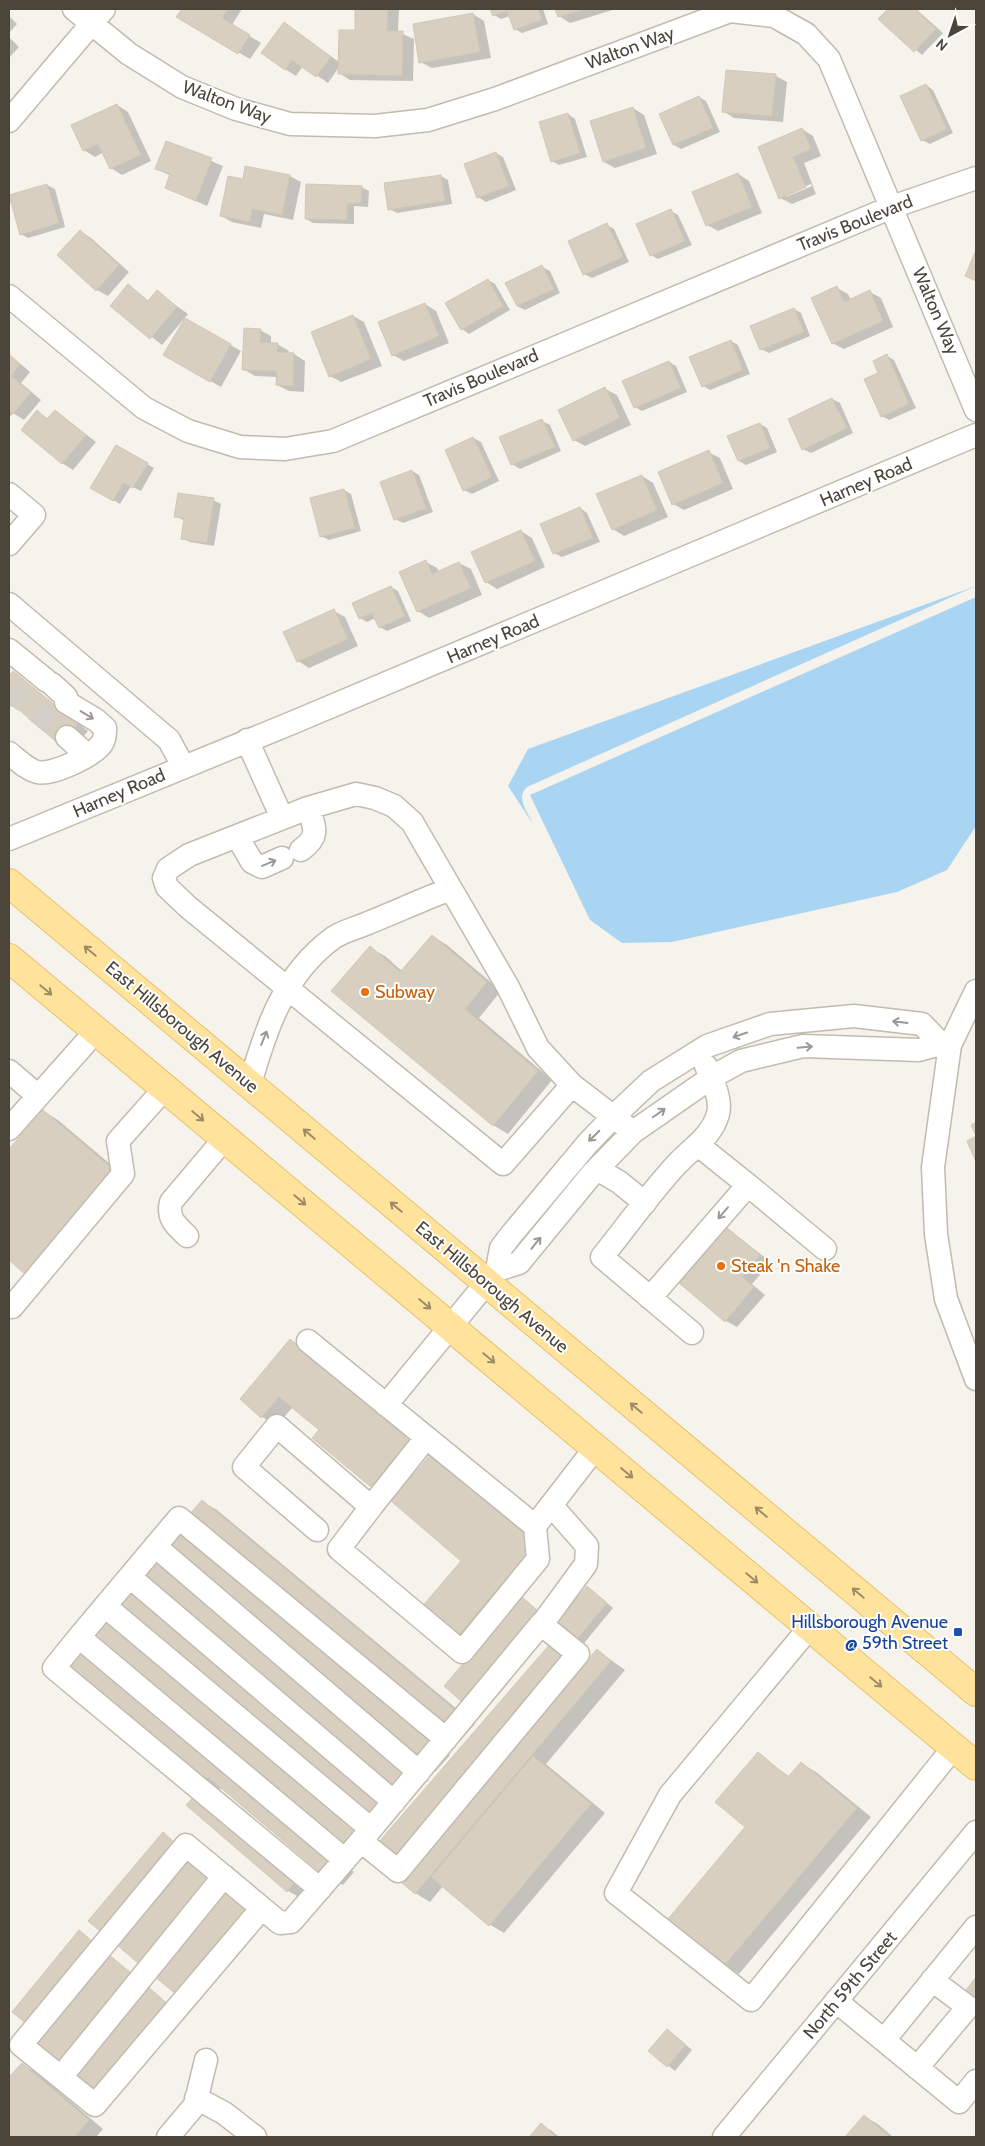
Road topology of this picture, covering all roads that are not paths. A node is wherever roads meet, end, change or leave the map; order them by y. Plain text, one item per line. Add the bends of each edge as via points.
1 (74, 9) edge
2 (98, 16) edge
3 (9, 121) edge
4 (976, 178) edge
5 (892, 207) junction
6 (9, 296) edge
7 (976, 410) edge
8 (976, 435) edge
9 (9, 494) edge
10 (9, 544) edge
11 (9, 604) edge
12 (9, 650) edge
13 (9, 660) edge
14 (47, 686) junction
15 (66, 738) tunnel mouth
16 (247, 740) junction
17 (9, 753) edge
18 (87, 755) junction
19 (183, 766) junction
20 (308, 808) junction
21 (282, 818) junction
22 (237, 836) junction
23 (9, 839) edge
24 (9, 883) edge
25 (450, 889) junction
26 (9, 958) edge
27 (287, 989) junction
28 (976, 991) edge
29 (96, 1031) junction
30 (946, 1044) junction
31 (698, 1052) junction
32 (9, 1071) edge
33 (712, 1077) junction
34 (250, 1084) junction
35 (572, 1084) junction
36 (165, 1088) junction
37 (38, 1096) junction
38 (614, 1116) junction
39 (9, 1129) edge
40 (633, 1132) junction
41 (226, 1138) junction
42 (698, 1145) junction
43 (597, 1169) junction
44 (748, 1185) junction
45 (645, 1203) junction
46 (186, 1236) dead end
47 (825, 1249) dead end
48 (492, 1277) junction
49 (650, 1298) junction
50 (9, 1305) edge
51 (452, 1326) junction
52 (692, 1334) dead end
53 (308, 1341) dead end
54 (976, 1379) edge
55 (386, 1405) junction
56 (426, 1438) junction
57 (596, 1447) junction
58 (551, 1505) junction
59 (371, 1507) junction
60 (534, 1526) junction
61 (317, 1530) dead end
62 (155, 1546) junction
63 (130, 1577) junction
64 (105, 1606) junction
65 (541, 1624) junction
66 (810, 1627) junction
67 (79, 1637) junction
68 (976, 1692) edge
69 (446, 1739) junction
70 (954, 1747) junction
71 (976, 1766) edge
72 (419, 1772) junction
73 (394, 1802) junction
74 (976, 1832) edge
75 (366, 1835) junction
76 (345, 1860) junction
77 (224, 1876) junction
78 (320, 1889) junction
79 (262, 1908) junction
80 (976, 1927) edge
81 (932, 1980) junction
82 (836, 2001) junction
83 (972, 2011) edge
84 (884, 2040) junction
85 (206, 2060) dead end
86 (917, 2068) junction
87 (61, 2077) junction
88 (976, 2081) edge
89 (196, 2098) junction
90 (168, 2137) edge
91 (255, 2137) edge
92 (724, 2137) edge

1 - 2 street, Walton Way
2 - 3 street
2 - 5 street, Walton Way via 129,54 182,88 236,109 290,124 375,126 428,120 495,99 730,11 774,16 806,34 829,59
4 - 5 street, Travis Boulevard
5 - 6 street, Travis Boulevard via 333,441 285,449 240,447 188,431 144,408
5 - 7 street, Walton Way
8 - 16 street, Harney Road
9 - 10 street via 34,515
11 - 19 street via 169,740
12 - 14 street
13 - 14 street
14 -> 18 street via 66,696 66,702 105,728 100,746
15 - 18 street
16 - 19 street, Harney Road
16 - 21 street
17 - 18 street via 26,768 50,774
19 - 23 street, Harney Road
20 - 21 street
22 -> 20 street via 252,862 262,867 312,842 315,830
20 - 25 street via 356,794 394,806 412,822
21 - 22 street
22 - 27 street via 189,854 168,869 164,878 166,887
34 -> 24 main road, East Hillsborough Avenue
25 - 27 street via 335,937 299,969
25 - 35 street via 508,987 538,1048
26 -> 29 main road
34 -> 27 street via 263,1038
27 - 35 street via 503,1164
28 - 30 street
29 - 36 main road
29 - 37 street
30 -> 31 street via 922,1024 854,1016 770,1024
33 -> 30 street via 741,1061 803,1046 919,1050
30 - 54 street via 934,1168 936,1234 946,1299
31 - 33 street
31 - 38 street via 651,1081
32 - 37 street
40 -> 33 street
33 - 42 street via 719,1111 715,1124
48 -> 34 main road, East Hillsborough Avenue
35 - 38 street
36 -> 41 main road
36 - 50 street via 118,1141 123,1174 12,1307
37 - 39 street
38 - 40 street
38 -> 48 street via 501,1248
40 - 43 street
41 - 46 street via 171,1202 169,1212 172,1220
41 -> 51 main road
42 - 44 street
42 - 45 street via 678,1163
43 - 45 street via 620,1182
48 -> 43 street via 519,1263
44 - 47 street
44 -> 49 street
45 - 49 street via 602,1257
48 - 51 street
68 -> 48 main road, East Hillsborough Avenue
49 - 52 street
51 - 55 street
51 -> 57 main road
53 - 55 street
55 - 56 street
56 - 59 street
56 - 60 street
57 - 58 street
57 -> 66 main road
58 - 60 street
58 - 65 street via 588,1546 586,1564
59 - 60 street via 339,1549 462,1652 538,1560
59 - 61 street via 277,1426 244,1467
62 - 63 street
62 - 69 street via 180,1518
62 - 72 street
63 - 64 street
63 - 73 street
64 - 67 street
64 - 75 street
65 - 69 street
65 - 75 street via 578,1654 398,1872
66 -> 70 main road
66 - 70 street via 670,1795 616,1893 751,2000
67 - 76 street
67 - 78 street via 54,1668
69 - 72 street
70 - 71 main road
72 - 73 street
73 - 75 street
74 - 82 street, North 59th Street
75 - 76 street
76 - 78 street
77 - 79 street
77 - 87 street
77 - 87 street via 186,1845 28,2037 22,2045
78 - 79 street via 291,1922 280,1923
79 - 87 street via 95,2105
80 - 81 street
81 - 83 street
81 - 84 street
82 - 84 street
82 - 92 street, North 59th Street
83 - 86 street
84 - 86 street
85 - 89 street
86 - 88 street via 959,2102
89 - 90 street via 195,2105
89 - 91 street via 224,2113

